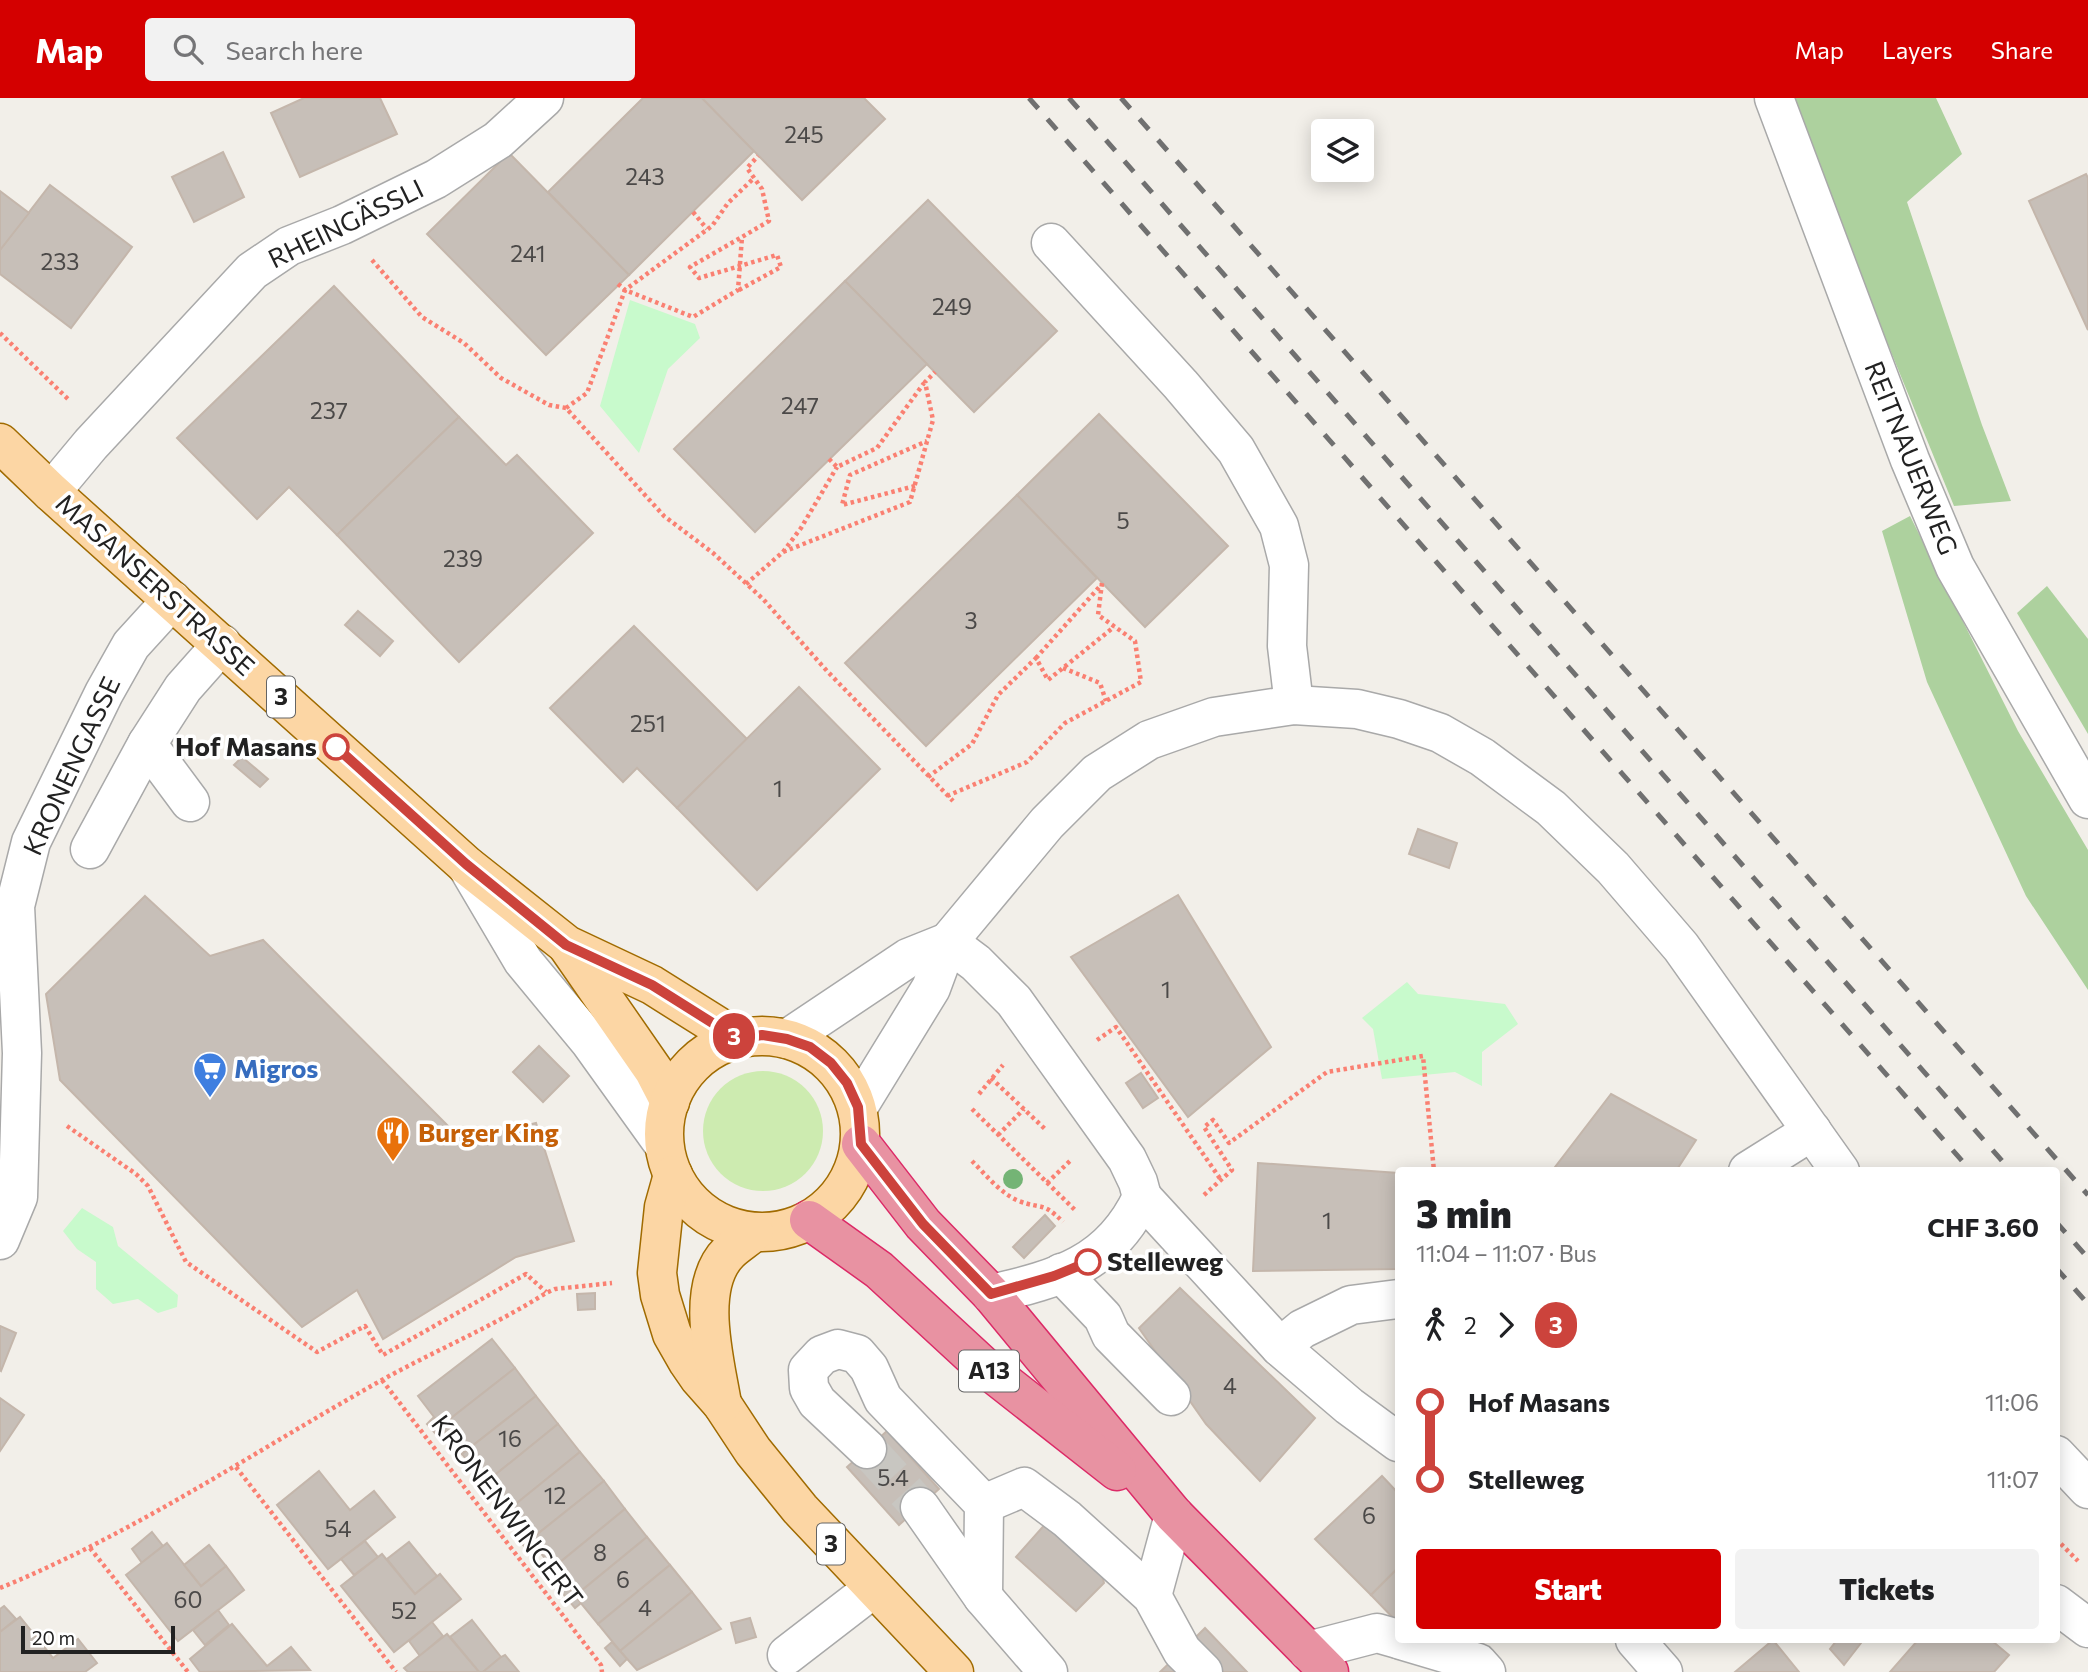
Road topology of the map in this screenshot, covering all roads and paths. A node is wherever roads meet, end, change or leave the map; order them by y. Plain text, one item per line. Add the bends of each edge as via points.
1 (544, 98) edge
2 (1774, 98) edge
3 (758, 156) dead end
4 (754, 178) junction
5 (693, 212) dead end
6 (342, 225) junction
7 (707, 229) junction
8 (742, 237) junction
9 (1051, 243) dead end
10 (740, 266) junction
11 (618, 284) dead end
12 (625, 290) junction
13 (738, 290) junction
14 (0, 333) edge
15 (935, 372) dead end
16 (925, 382) junction
17 (71, 402) dead end
18 (566, 408) junction
19 (928, 440) junction
20 (0, 443) edge
21 (828, 459) dead end
22 (836, 467) junction
23 (915, 486) junction
24 (51, 492) junction
25 (783, 552) junction
26 (746, 584) junction
27 (172, 600) junction
28 (1114, 627) junction
29 (222, 644) junction
30 (1036, 659) junction
31 (1063, 668) junction
32 (1106, 701) junction
33 (1294, 705) junction
34 (148, 744) junction
35 (928, 777) junction
36 (947, 796) junction
37 (2088, 799) edge
38 (953, 801) dead end
39 (190, 802) dead end
40 (90, 849) dead end
41 (466, 864) junction
42 (948, 942) junction
43 (566, 945) junction
44 (738, 1039) junction
45 (787, 1039) junction
46 (1093, 1042) dead end
47 (1006, 1062) dead end
48 (20, 1094) junction
49 (979, 1094) dead end
50 (670, 1101) junction
51 (858, 1107) junction
52 (972, 1109) dead end
53 (1024, 1109) dead end
54 (1812, 1131) junction
55 (998, 1135) junction
56 (861, 1144) junction
57 (1074, 1157) dead end
58 (669, 1160) junction
59 (972, 1161) dead end
60 (1434, 1167) edge
61 (1754, 1167) edge
62 (1837, 1167) edge
63 (1221, 1180) junction
64 (1047, 1183) junction
65 (1142, 1197) junction
66 (1195, 1202) dead end
67 (809, 1220) junction
68 (754, 1232) junction
69 (0, 1240) edge
70 (1103, 1250) junction
71 (1061, 1273) junction
72 (613, 1283) dead end
73 (546, 1293) junction
74 (991, 1294) junction
75 (1395, 1299) edge
76 (1280, 1347) junction
77 (382, 1380) junction
78 (1171, 1396) dead end
79 (722, 1404) junction
80 (1395, 1440) edge
81 (867, 1450) tunnel mouth
82 (2060, 1459) edge
83 (236, 1467) junction
84 (2088, 1489) edge
85 (984, 1504) junction
86 (920, 1507) tunnel mouth
87 (1174, 1515) junction
88 (2060, 1543) edge
89 (90, 1548) junction
90 (2080, 1563) dead end
91 (0, 1588) edge
92 (874, 1588) junction
93 (1152, 1596) junction
94 (983, 1597) junction
95 (2060, 1607) edge
96 (2088, 1628) edge
97 (1395, 1638) edge
98 (1413, 1643) edge
99 (1638, 1643) edge
100 (787, 1656) dead end
101 (1319, 1662) edge
102 (601, 1669) edge
103 (188, 1672) edge
104 (396, 1672) edge
105 (954, 1672) edge
106 (1048, 1672) edge
107 (1203, 1672) edge
108 (1486, 1672) edge
109 (1663, 1672) edge

1 - 6 street, RHEINGÄSSLI via 498,140 436,179
2 - 37 street, REITNAUERWEG via 1955,567
3 - 4 path via 747,168
4 - 7 path
4 - 8 path via 762,189 769,221
5 - 7 path
6 - 18 path via 422,317 464,343 501,378 549,405
6 - 24 street, RHEINGÄSSLI via 289,246 252,271
7 - 12 path
8 - 10 path
8 - 10 path via 690,267 699,278
9 - 33 street via 1236,450 1279,526 1289,565 1287,646
10 - 13 path
10 - 13 path via 777,256 781,267
11 - 12 path
12 - 13 path via 693,317
12 - 18 path via 587,393
14 - 17 path
15 - 16 path
16 - 19 path via 933,420
16 - 22 path via 877,448
18 - 26 path via 664,516
19 - 23 path
19 - 23 path via 850,475 842,505
20 - 24 main road, MASANSERSTRASSE / 3
21 - 22 path
22 - 25 path
23 - 25 path via 910,502
24 - 27 main road, MASANSERSTRASSE / 3
25 - 26 path
26 - 35 path
27 - 29 main road, MASANSERSTRASSE / 3
27 - 48 street, KRONENGASSE via 131,645 31,842 15,906
28 - 30 path via 1098,615 1102,583
28 - 31 path
28 - 32 path via 1135,641 1141,682
29 - 34 street via 183,688
29 - 41 main road, MASANSERSTRASSE / 3
30 - 31 path via 1048,680
30 - 35 path via 998,695 972,744
31 - 32 path via 1100,683
32 - 36 path via 1065,723 1027,762
33 - 42 street via 1214,717 1149,740 1097,773 1047,823
33 - 54 street via 1357,709 1440,733 1482,757 1551,808 1613,868 1681,947
34 - 39 street
34 - 40 street
35 - 36 path
36 - 38 path
41 - 43 main road, MASANSERSTRASSE / 3
41 - 58 street via 523,961 590,1042
42 - 45 street via 908,958
42 - 51 street via 931,988
42 - 65 street via 998,983 1035,1028 1127,1159
43 - 44 main road, MASANSERSTRASSE / 3 via 652,985
43 - 50 main road, MASANSERSTRASSE / 3
44 - 45 main road via 762,1035
44 - 50 main road via 696,1062
45 - 51 main road via 810,1047 831,1063
46 - 63 path via 1118,1025
47 - 49 path
48 - 69 street, KRONENGASSE via 18,1197
48 - 73 path via 148,1186 186,1262 317,1352 365,1326 383,1355 526,1274
50 - 58 main road via 664,1123
51 - 56 main road
52 - 55 path
53 - 55 path
54 - 61 street
54 - 62 street
55 - 64 path
56 - 67 main road via 852,1175 834,1202
56 - 74 highway, A13 via 923,1224
57 - 64 path
58 - 68 main road via 687,1197 706,1214 729,1227
58 - 79 main road, 3 via 659,1241 660,1295 672,1334 699,1378
59 - 70 path via 1006,1194 1049,1208
60 - 63 path via 1423,1056 1327,1072 1229,1143 1213,1120 1204,1128 1232,1170
63 - 66 path
64 - 70 path
65 - 70 street via 1132,1219
65 - 76 street
67 - 68 main road via 783,1230
67 - 87 highway, A13 via 878,1270 982,1365
68 - 79 main road, 3 via 727,1253 712,1288 709,1318
70 - 71 street via 1091,1261
71 - 74 street
71 - 78 street via 1103,1317 1111,1335
72 - 73 path
73 - 77 path
74 - 87 highway, A13
75 - 76 street via 1350,1305 1302,1329
76 - 80 street
77 - 83 path
77 - 102 path, KRONENWINGERT
79 - 92 main road, 3 via 800,1509
81 - 85 street via 817,1402 809,1388 808,1370 822,1355 838,1349 857,1354 883,1399
82 - 84 street
83 - 89 path
83 - 104 path
85 - 93 street via 1024,1487
85 - 94 street
86 - 94 street
87 - 93 street
87 - 101 highway, A13
88 - 90 path
89 - 91 path
89 - 103 path
92 - 100 street
92 - 105 main road, 3
93 - 107 street via 1182,1651
94 - 106 street
95 - 96 street
97 - 101 street via 1377,1633
98 - 108 street via 1478,1662
99 - 109 street

